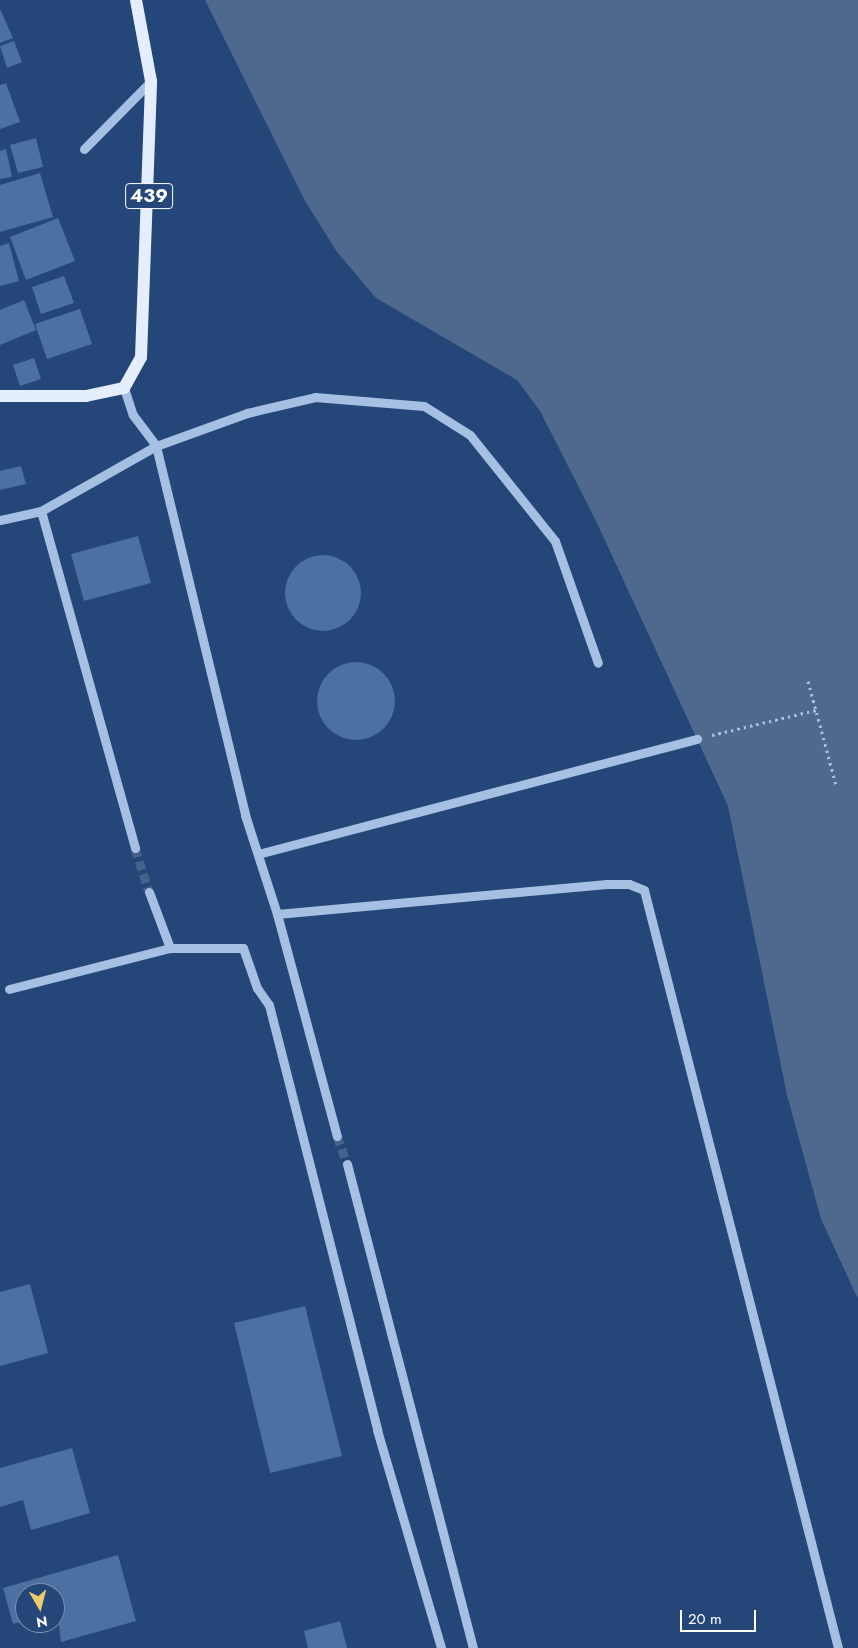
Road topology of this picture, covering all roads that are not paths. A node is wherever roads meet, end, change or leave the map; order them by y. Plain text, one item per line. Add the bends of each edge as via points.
1 (136, 0) edge
2 (151, 81) junction
3 (84, 149) dead end
4 (124, 388) junction
5 (0, 396) edge
6 (156, 446) junction
7 (41, 511) junction
8 (0, 520) edge
9 (598, 663) dead end
10 (697, 739) road end
11 (135, 848) tunnel mouth
12 (258, 854) junction
13 (149, 892) tunnel mouth
14 (278, 914) junction
15 (170, 948) junction
16 (9, 989) dead end
17 (337, 1136) tunnel mouth
18 (347, 1164) tunnel mouth
19 (441, 1648) edge
20 (473, 1648) edge
21 (838, 1648) edge

1 - 2 main road, 439
2 - 3 lane
2 - 4 main road, 439 via 147,303 141,357
4 - 5 main road via 86,396
4 - 6 lane via 133,415
6 - 7 lane
6 - 9 lane via 246,413 315,397 424,406 470,434 555,541
6 - 12 lane
7 - 8 lane
7 - 11 lane
10 - 12 lane
12 - 14 lane
13 - 15 lane
14 - 17 lane
14 - 21 lane via 607,884 629,884 644,890
15 - 16 lane
15 - 19 lane via 242,948 257,988 269,1005 378,1430
18 - 20 lane

